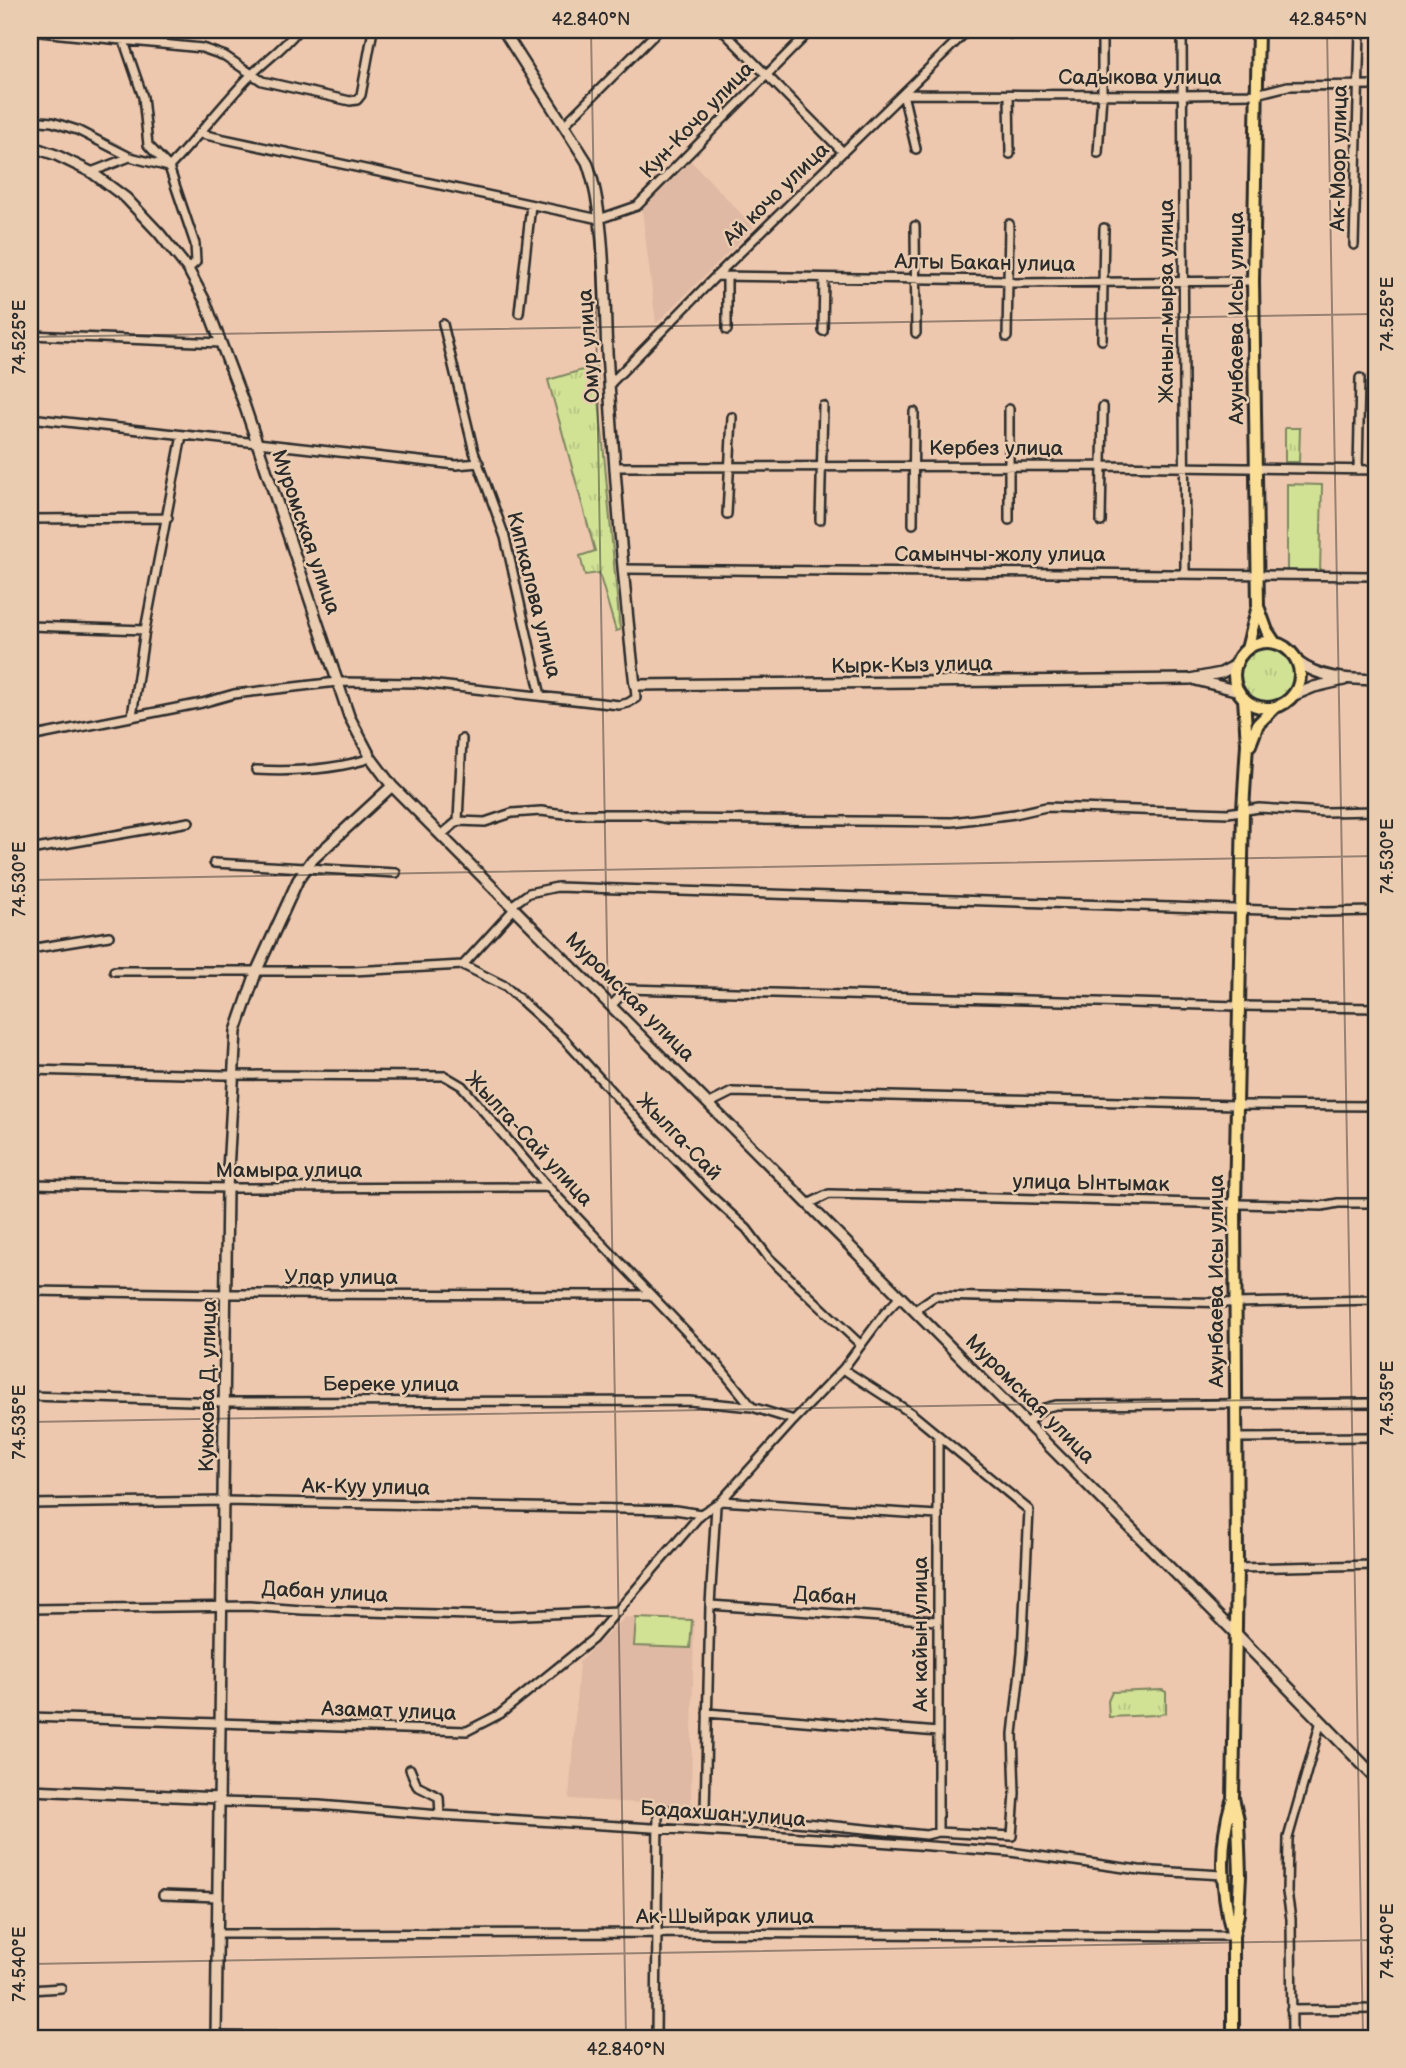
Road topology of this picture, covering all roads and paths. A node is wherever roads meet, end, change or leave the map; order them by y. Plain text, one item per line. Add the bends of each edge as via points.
1 (120, 30) edge
2 (298, 30) edge
3 (373, 30) edge
4 (503, 30) edge
5 (659, 30) edge
6 (722, 30) edge
7 (811, 30) edge
8 (968, 30) edge
9 (1182, 30) edge
10 (1258, 30) edge
11 (1360, 30) edge
12 (30, 31) edge
13 (124, 40) junction
14 (1102, 42) dead end
15 (251, 75) junction
16 (765, 75) junction
17 (1358, 84) junction
18 (1376, 85) edge
19 (903, 94) junction
20 (1256, 94) junction
21 (1009, 95) junction
22 (1102, 95) junction
23 (1182, 95) junction
24 (30, 120) edge
25 (564, 125) junction
26 (201, 134) junction
27 (30, 146) edge
28 (916, 149) dead end
29 (843, 152) junction
30 (1098, 153) dead end
31 (1010, 154) dead end
32 (131, 157) junction
33 (169, 167) junction
34 (91, 172) junction
35 (531, 205) junction
36 (599, 219) junction
37 (1009, 225) dead end
38 (915, 226) dead end
39 (1104, 228) dead end
40 (1354, 245) dead end
41 (188, 269) junction
42 (716, 276) junction
43 (727, 276) junction
44 (824, 278) junction
45 (914, 279) junction
46 (1007, 281) junction
47 (1254, 281) junction
48 (1102, 282) junction
49 (1184, 282) junction
50 (519, 313) dead end
51 (443, 324) dead end
52 (727, 330) dead end
53 (823, 331) dead end
54 (916, 333) dead end
55 (30, 335) edge
56 (1007, 337) dead end
57 (1102, 340) dead end
58 (221, 343) junction
59 (1360, 378) dead end
60 (609, 385) junction
61 (823, 406) dead end
62 (1102, 407) dead end
63 (1009, 409) dead end
64 (915, 412) dead end
65 (732, 417) dead end
66 (30, 418) edge
67 (182, 435) junction
68 (256, 443) junction
69 (479, 463) junction
70 (914, 465) junction
71 (730, 466) junction
72 (822, 466) junction
73 (1009, 466) junction
74 (1102, 466) junction
75 (615, 467) junction
76 (1183, 467) junction
77 (1257, 467) junction
78 (1359, 470) junction
79 (1376, 470) edge
80 (727, 514) dead end
81 (168, 518) junction
82 (30, 519) edge
83 (820, 520) dead end
84 (1009, 520) dead end
85 (1101, 522) dead end
86 (913, 524) dead end
87 (624, 569) junction
88 (1185, 573) junction
89 (1259, 575) junction
90 (1376, 576) edge
91 (1258, 606) junction
92 (30, 626) edge
93 (145, 630) junction
94 (1275, 643) junction
95 (1247, 649) junction
96 (1298, 662) junction
97 (1236, 665) junction
98 (1190, 679) junction
99 (1349, 679) junction
100 (1376, 680) edge
101 (337, 682) junction
102 (635, 685) junction
103 (1242, 694) junction
104 (541, 696) junction
105 (1292, 696) junction
106 (1275, 707) junction
107 (132, 716) junction
108 (30, 737) edge
109 (462, 739) dead end
110 (371, 758) junction
111 (1247, 765) junction
112 (256, 770) dead end
113 (392, 786) junction
114 (1243, 810) junction
115 (1376, 811) edge
116 (458, 821) junction
117 (189, 822) dead end
118 (442, 835) junction
119 (30, 850) edge
120 (214, 863) dead end
121 (307, 867) junction
122 (396, 873) dead end
123 (513, 908) junction
124 (1241, 908) junction
125 (1376, 911) edge
126 (109, 936) dead end
127 (30, 949) edge
128 (463, 965) junction
129 (257, 970) junction
130 (114, 971) dead end
131 (612, 1005) junction
132 (1238, 1006) junction
133 (1376, 1008) edge
134 (30, 1070) edge
135 (232, 1075) junction
136 (708, 1104) junction
137 (1236, 1105) junction
138 (1376, 1106) edge
139 (30, 1184) edge
140 (548, 1187) junction
141 (227, 1188) junction
142 (1376, 1203) edge
143 (808, 1204) junction
144 (1234, 1204) junction
145 (30, 1291) edge
146 (226, 1294) junction
147 (651, 1295) junction
148 (901, 1296) junction
149 (1376, 1300) edge
150 (1235, 1303) junction
151 (915, 1310) junction
152 (861, 1345) junction
153 (844, 1369) junction
154 (30, 1396) edge
155 (224, 1402) junction
156 (1376, 1403) edge
157 (1236, 1404) junction
158 (752, 1407) junction
159 (794, 1420) junction
160 (1027, 1423) junction
161 (938, 1436) junction
162 (1376, 1437) edge
163 (1236, 1438) junction
164 (224, 1501) junction
165 (30, 1504) edge
166 (718, 1504) junction
167 (701, 1514) junction
168 (937, 1515) junction
169 (1376, 1565) edge
170 (1237, 1568) junction
171 (710, 1605) junction
172 (223, 1607) junction
173 (30, 1609) edge
174 (618, 1611) junction
175 (937, 1621) junction
176 (1236, 1634) junction
177 (707, 1713) junction
178 (30, 1717) edge
179 (1321, 1721) junction
180 (221, 1724) junction
181 (938, 1732) junction
182 (411, 1769) dead end
183 (1376, 1778) edge
184 (30, 1790) edge
185 (1233, 1798) junction
186 (220, 1800) junction
187 (705, 1811) junction
188 (441, 1812) junction
189 (657, 1827) junction
190 (938, 1832) junction
191 (1222, 1875) junction
192 (163, 1895) dead end
193 (218, 1897) junction
194 (657, 1933) junction
195 (218, 1934) junction
196 (1233, 1936) junction
197 (61, 1988) dead end
198 (30, 1990) edge
199 (1376, 2009) edge
200 (1291, 2010) junction
201 (216, 2037) edge
202 (414, 2038) edge
203 (656, 2038) edge
204 (1233, 2038) edge
205 (1292, 2038) edge

1 - 13 street
2 - 15 street
3 - 15 street via 362,94 357,100
4 - 25 street, Омур улица
5 - 25 street
6 - 16 street
7 - 16 street, Кун-Кочо улица
8 - 19 street, Ай кочо улица
9 - 23 street, Жаныл-мырза улица
10 - 20 main road, Ахунбаева Исы улица
11 - 17 street, Ак-Моор улица
12 - 13 street
13 - 15 street via 202,48 225,56
13 - 33 street via 143,97 148,145
14 - 22 street
15 - 26 street
16 - 29 street
16 - 36 street, Кун-Кочо улица via 637,206
17 - 18 street, Садыкова улица
17 - 20 street, Садыкова улица via 1288,86
17 - 40 street, Ак-Моор улица
19 - 21 street, Садыкова улица
19 - 28 street
19 - 29 street, Ай кочо улица
20 - 23 street, Садыкова улица
20 - 47 main road, Ахунбаева Исы улица
21 - 22 street, Садыкова улица
21 - 31 street
22 - 23 street, Садыкова улица
22 - 30 street
23 - 49 street, Жаныл-мырза улица
24 - 32 street via 77,130
25 - 36 street, Омур улица via 587,162
26 - 33 street
26 - 35 street
27 - 34 street, Муромская улица
29 - 42 street, Ай кочо улица
32 - 33 street
32 - 34 street
33 - 41 street via 195,244 196,262
34 - 41 street, Муромская улица via 126,198
35 - 36 street
35 - 50 street
36 - 60 street, Омур улица
37 - 46 street
38 - 45 street
39 - 48 street
41 - 58 street, Муромская улица
42 - 43 street, Алты Бакан улица
42 - 60 street, Ай кочо улица
43 - 44 street, Алты Бакан улица
43 - 52 street
44 - 45 street, Алты Бакан улица
44 - 53 street
45 - 46 street, Алты Бакан улица
45 - 54 street
46 - 48 street, Алты Бакан улица
46 - 56 street
47 - 49 street, Алты Бакан улица
47 - 77 main road, Ахунбаева Исы улица
48 - 49 street, Алты Бакан улица
48 - 57 street
49 - 76 street, Жаныл-мырза улица
51 - 69 street, Кипкалова улица
55 - 58 street
58 - 68 street, Муромская улица
59 - 78 street
60 - 75 street, Омур улица
61 - 72 street
62 - 74 street
63 - 73 street
64 - 70 street
65 - 71 street
66 - 67 street
67 - 68 street
67 - 81 street
68 - 69 street via 456,465
68 - 101 street, Муромская улица
69 - 104 street, Кипкалова улица via 505,537
70 - 72 street, Кербез улица
70 - 73 street, Кербез улица
70 - 86 street
71 - 72 street, Кербез улица
71 - 75 street, Кербез улица
71 - 80 street
72 - 83 street
73 - 74 street, Кербез улица
73 - 84 street
74 - 76 street, Кербез улица
74 - 85 street
75 - 87 street, Омур улица
76 - 77 street, Кербез улица
76 - 88 street, Жаныл-мырза улица
77 - 78 street, Кербез улица
77 - 89 main road, Ахунбаева Исы улица
78 - 79 street, Кербез улица
81 - 82 street
81 - 93 street
87 - 88 street, Самынчы-жолу улица
87 - 102 street, Омур улица
88 - 89 street, Самынчы-жолу улица
89 - 90 street, Самынчы-жолу улица
89 - 91 main road, Ахунбаева Исы улица
91 - 94 main road, Ахунбаева Исы улица
91 - 95 main road, Ахунбаева Исы улица
92 - 93 street
93 - 107 street
94 - 95 main road
94 - 96 main road via 1289,650
95 - 97 main road
96 - 99 street via 1315,672
96 - 105 main road via 1300,677
97 - 98 street, Кырк-Кыз улица
97 - 103 main road via 1235,679
98 - 102 street, Кырк-Кыз улица
98 - 103 street, Кырк-Кыз улица
99 - 100 street
99 - 105 street
101 - 104 street via 420,683
101 - 107 street via 234,694
101 - 110 street, Муромская улица
102 - 104 street via 636,698 628,704
103 - 106 main road via 1260,707
103 - 111 main road, Ахунбаева Исы улица
105 - 106 main road
106 - 111 main road, Ахунбаева Исы улица via 1258,723
107 - 108 street
109 - 116 street
110 - 112 street via 313,770
110 - 113 street, Муромская улица
111 - 114 main road, Ахунбаева Исы улица
113 - 118 street, Муромская улица
113 - 121 street, Куюкова Д. улица
114 - 115 street
114 - 116 street via 1046,807 952,822 667,819 646,814 541,811 512,813 485,822
114 - 124 main road, Ахунбаева Исы улица
116 - 118 street
117 - 119 street
118 - 123 street, Муромская улица
120 - 121 street
121 - 122 street
121 - 129 street, Куюкова Д. улица
123 - 124 street via 529,893 557,887
123 - 128 street
123 - 131 street, Муромская улица
124 - 125 street
124 - 132 main road, Ахунбаева Исы улица
126 - 127 street
128 - 129 street
128 - 152 street, Жылга-Сай via 505,986 555,1030 747,1229 769,1258
129 - 130 street
129 - 135 street, Куюкова Д. улица via 236,1031
131 - 132 street via 627,989
131 - 136 street, Муромская улица
132 - 133 street
132 - 137 main road, Ахунбаева Исы улица
134 - 135 street, Жылга-Сай улица
135 - 140 street, Жылга-Сай улица via 445,1076 462,1086
135 - 141 street, Куюкова Д. улица
136 - 137 street via 732,1092
136 - 143 street, Муромская улица
137 - 138 street
137 - 144 main road, Ахунбаева Исы улица
139 - 141 street, Мамыра улица
140 - 141 street, Мамыра улица
140 - 147 street, Жылга-Сай улица
141 - 146 street, Куюкова Д. улица
142 - 144 street, улица Ынтымак
143 - 144 street, улица Ынтымак via 829,1194
143 - 148 street, Муромская улица
144 - 150 main road, Ахунбаева Исы улица
145 - 146 street, Улар улица
146 - 147 street, Улар улица
146 - 155 street, Куюкова Д. улица
147 - 158 street, Жылга-Сай улица
148 - 151 street, Муромская улица
148 - 152 street
149 - 150 street
150 - 151 street via 935,1296
150 - 157 main road, Ахунбаева Исы улица
151 - 160 street, Муромская улица
152 - 153 street
153 - 159 street
153 - 161 street
154 - 155 street, Береке улица
155 - 158 street, Береке улица via 689,1401
155 - 164 street, Куюкова Д. улица
156 - 157 street
157 - 160 street via 1056,1405 1044,1408
157 - 163 main road, Ахунбаева Исы улица
158 - 159 street
159 - 166 street
160 - 176 street, Муромская улица
161 - 168 street, Ак кайын улица
161 - 190 street via 1028,1510 1022,1653 1013,1734 1016,1793 1012,1836
162 - 163 street
163 - 170 main road, Ахунбаева Исы улица
164 - 165 street, Ак-Куу улица
164 - 167 street, Ак-Куу улица
164 - 172 street, Куюкова Д. улица
166 - 167 street
166 - 168 street
166 - 171 street
167 - 174 street, Азамат улица
168 - 175 street, Ак кайын улица
169 - 170 street
170 - 176 main road, Ахунбаева Исы улица
171 - 175 street, Дабан
171 - 177 street
172 - 173 street, Дабан улица
172 - 174 street, Дабан улица via 503,1616
172 - 180 street, Куюкова Д. улица
174 - 180 street, Азамат улица via 593,1639 500,1714 467,1731
175 - 181 street, Ак кайын улица
176 - 179 main road, Муромская улица
176 - 185 main road, Ахунбаева Исы улица
177 - 181 street
177 - 187 street
178 - 180 street, Азамат улица
179 - 183 main road, Муромская улица
179 - 200 street via 1288,1838
180 - 186 street, Куюкова Д. улица
181 - 190 street, Ак кайын улица
182 - 188 street via 416,1786 439,1797
184 - 186 street
185 - 191 main road, Ахунбаева Исы улица
185 - 196 main road, Ахунбаева Исы улица via 1240,1875
186 - 188 street, Бадахшан улица
186 - 193 street, Куюкова Д. улица
187 - 189 street via 658,1810
187 - 190 street via 717,1818 926,1835
188 - 189 street, Бадахшан улица
189 - 191 street, Бадахшан улица via 1010,1852 1139,1870
189 - 194 street
191 - 196 main road, Ахунбаева Исы улица
192 - 193 street
193 - 195 street, Куюкова Д. улица
194 - 195 street, Ак-Шыйрак улица
194 - 196 street, Ак-Шыйрак улица
194 - 203 street
195 - 201 street, Куюкова Д. улица
196 - 204 main road, Ахунбаева Исы улица
197 - 198 street
199 - 200 street
200 - 205 street
201 - 202 street

